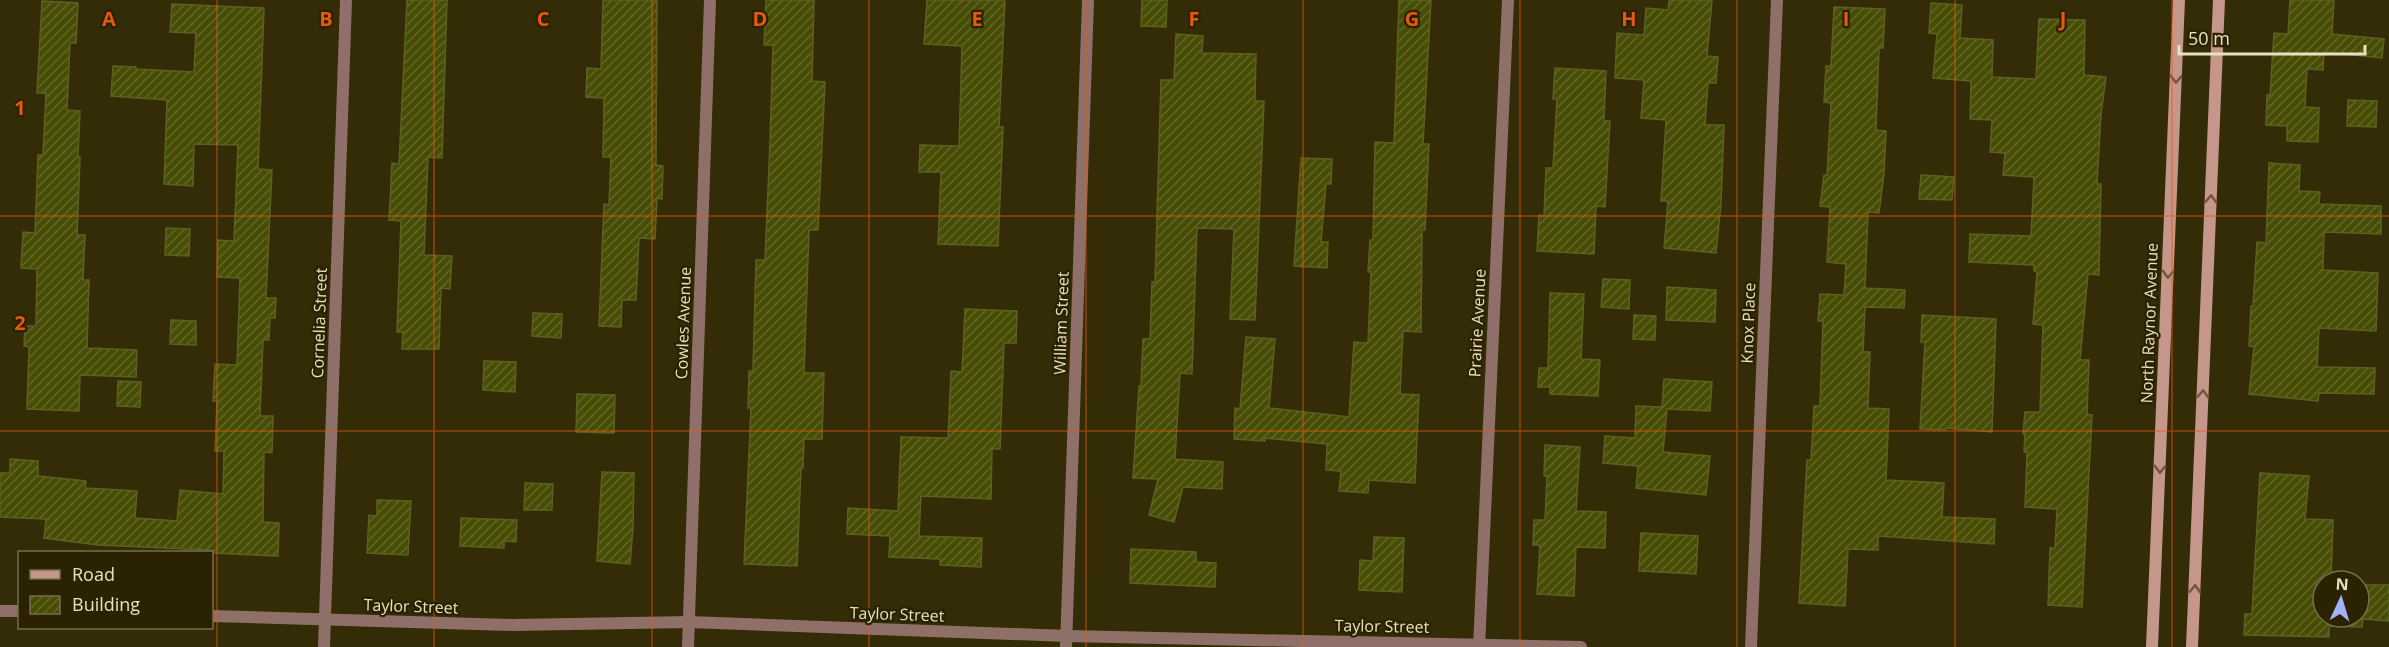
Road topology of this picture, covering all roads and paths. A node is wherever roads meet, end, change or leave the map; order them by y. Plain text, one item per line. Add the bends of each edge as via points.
1 (346, 0) edge
2 (710, 0) edge
3 (1088, 0) edge
4 (1508, 0) edge
5 (1777, 0) edge
6 (2179, 0) edge
7 (2219, 0) edge
8 (0, 611) edge
9 (18, 611) edge
10 (213, 616) edge
11 (325, 619) junction
12 (689, 622) junction
13 (1067, 642) edge
14 (1479, 646) edge
15 (324, 647) edge
16 (688, 647) edge
17 (1581, 647) edge
18 (1751, 647) edge
19 (2152, 647) edge
20 (2192, 647) edge

1 - 11 street, Cornelia Street
2 - 12 street, Cowles Avenue
3 - 13 street, William Street
4 - 14 street, Prairie Avenue
5 - 18 street, Knox Place
6 -> 19 main road, North Raynor Avenue
20 -> 7 main road
8 - 9 street
10 - 11 street, Taylor Street
11 - 12 street, Taylor Street via 513,626
11 - 15 street, Cornelia Street
12 - 13 street, Taylor Street
12 - 16 street, Cowles Avenue
13 - 14 street, Taylor Street
14 - 17 street, Taylor Street

